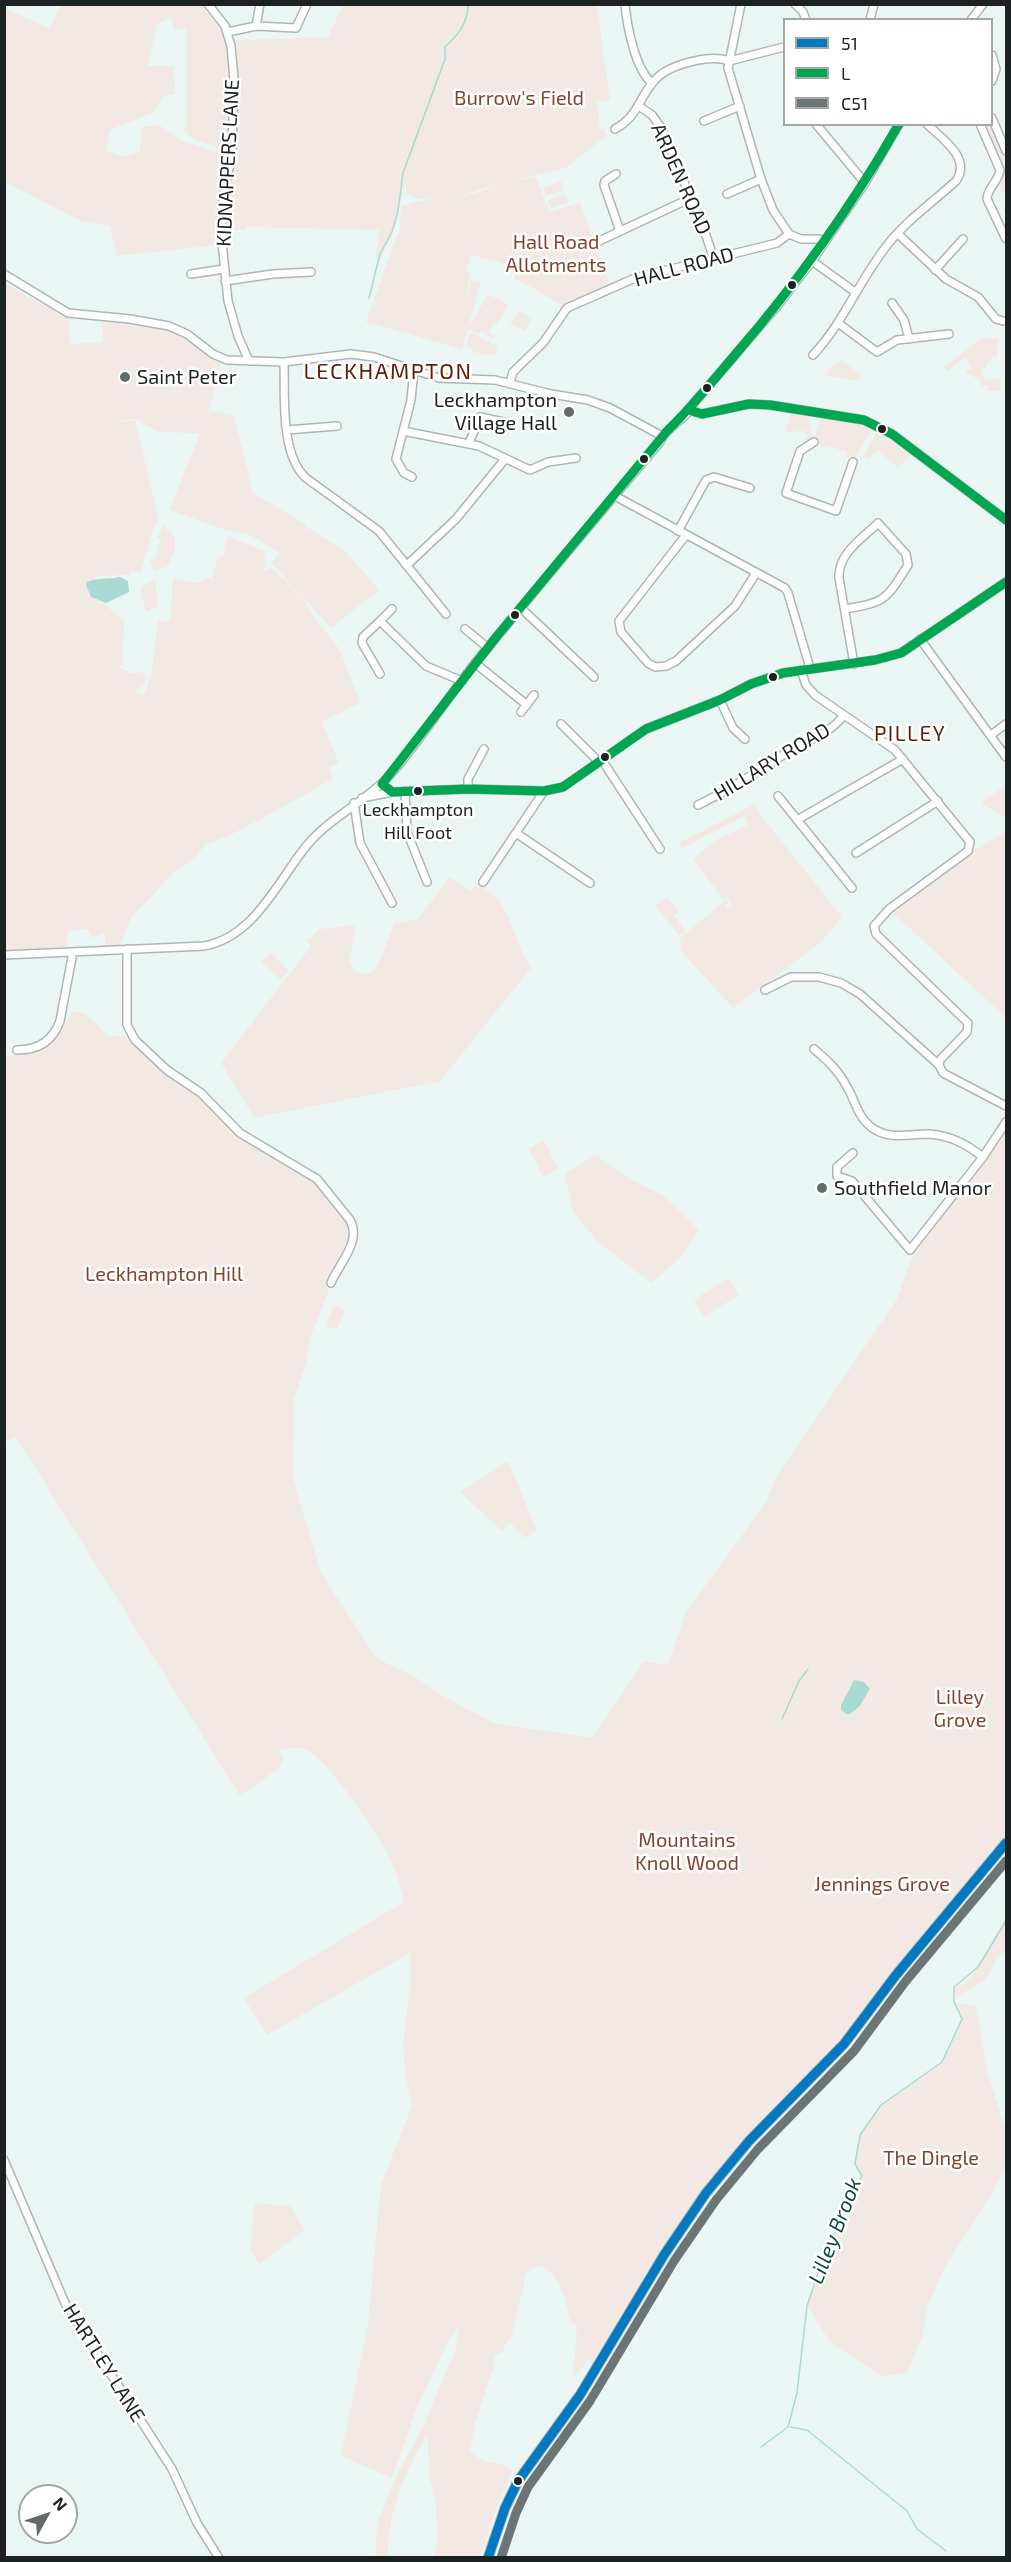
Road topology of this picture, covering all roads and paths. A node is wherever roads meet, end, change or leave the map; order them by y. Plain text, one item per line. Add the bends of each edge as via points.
1 (208, 4) edge
2 (260, 4) edge
3 (307, 4) edge
4 (625, 4) edge
5 (741, 4) edge
6 (795, 4) edge
7 (983, 4) edge
8 (805, 18) edge
9 (973, 18) edge
10 (256, 26) junction
11 (228, 32) junction
12 (783, 47) edge
13 (993, 58) edge
14 (729, 61) junction
15 (993, 78) edge
16 (652, 83) junction
17 (639, 106) junction
18 (740, 106) junction
19 (993, 120) edge
20 (704, 121) dead end
21 (818, 126) edge
22 (898, 126) edge
23 (929, 126) edge
24 (981, 126) edge
25 (615, 129) dead end
26 (1006, 151) edge
27 (616, 174) dead end
28 (761, 179) junction
29 (865, 183) junction
30 (727, 194) dead end
31 (691, 198) junction
32 (620, 231) junction
33 (789, 234) junction
34 (898, 234) junction
35 (1006, 238) edge
36 (963, 239) dead end
37 (597, 242) dead end
38 (825, 243) junction
39 (714, 259) junction
40 (812, 261) junction
41 (224, 269) junction
42 (935, 270) junction
43 (311, 272) dead end
44 (4, 274) edge
45 (191, 274) dead end
46 (225, 281) junction
47 (855, 292) junction
48 (892, 303) dead end
49 (997, 321) dead end
50 (838, 323) junction
51 (949, 334) dead end
52 (909, 339) junction
53 (813, 355) dead end
54 (249, 361) junction
55 (284, 362) junction
56 (414, 369) junction
57 (510, 383) junction
58 (692, 411) junction
59 (508, 423) dead end
60 (337, 426) dead end
61 (287, 430) junction
62 (403, 431) junction
63 (662, 436) junction
64 (814, 442) dead end
65 (469, 443) junction
66 (576, 458) dead end
67 (505, 459) junction
68 (853, 462) dead end
69 (412, 477) dead end
70 (750, 488) dead end
71 (615, 496) junction
72 (1006, 520) edge
73 (678, 531) junction
74 (686, 535) junction
75 (407, 565) junction
76 (756, 573) junction
77 (1006, 582) edge
78 (521, 608) junction
79 (392, 609) dead end
80 (845, 609) junction
81 (446, 614) dead end
82 (380, 621) junction
83 (465, 629) dead end
84 (920, 639) junction
85 (488, 648) junction
86 (475, 663) junction
87 (854, 664) junction
88 (810, 668) junction
89 (801, 670) junction
90 (380, 674) dead end
91 (594, 677) dead end
92 (462, 681) junction
93 (534, 695) dead end
94 (720, 700) junction
95 (527, 705) junction
96 (521, 712) dead end
97 (844, 715) junction
98 (561, 724) dead end
99 (1006, 724) edge
100 (991, 735) junction
101 (745, 739) dead end
102 (484, 748) dead end
103 (1006, 757) edge
104 (903, 759) junction
105 (600, 761) junction
106 (382, 784) junction
107 (468, 789) junction
108 (405, 791) junction
109 (544, 791) junction
110 (392, 792) junction
111 (778, 796) dead end
112 (361, 798) junction
113 (938, 801) junction
114 (354, 803) junction
115 (698, 805) dead end
116 (797, 820) junction
117 (516, 833) junction
118 (660, 849) dead end
119 (856, 853) dead end
120 (427, 882) dead end
121 (483, 882) dead end
122 (590, 884) dead end
123 (852, 888) dead end
124 (392, 903) dead end
125 (127, 949) junction
126 (73, 952) junction
127 (4, 955) edge
128 (765, 990) dead end
129 (814, 1049) dead end
130 (17, 1050) dead end
131 (939, 1065) junction
132 (1006, 1106) edge
133 (1006, 1122) edge
134 (853, 1153) dead end
135 (983, 1157) junction
136 (331, 1283) dead end
137 (1006, 1843) edge
138 (4, 2160) edge
139 (219, 2558) edge
140 (488, 2558) edge

1 - 11 street, KIDNAPPERS LANE
2 - 10 street
3 - 10 street via 296,28
4 - 16 street via 640,66
5 - 14 street
6 - 8 street
7 - 9 street
10 - 11 street
11 - 41 street, KIDNAPPERS LANE via 234,79 232,154 221,232
12 - 14 street
13 - 15 street
14 - 16 street via 714,57 688,63 665,72
14 - 18 street
16 - 17 street
17 - 25 street via 629,121
17 - 31 street, ARDEN ROAD via 658,122
18 - 20 street
18 - 28 street
19 - 26 street
21 - 29 street
22 - 29 street
23 - 34 street via 958,156 961,171 956,181
24 - 35 street via 1000,170 987,200
27 - 32 street via 604,185
28 - 30 street
28 - 33 street via 773,210
29 - 38 street
31 - 32 street
31 - 39 street, ARDEN ROAD
32 - 37 street
33 - 38 street
33 - 39 street, HALL ROAD via 777,243
34 - 42 street
34 - 47 street
36 - 42 street via 960,248
38 - 40 street
39 - 57 street, HALL ROAD via 635,278 567,308 543,343 513,372
40 - 47 street
40 - 58 street
41 - 45 street
41 - 46 street, KIDNAPPERS LANE
42 - 49 street via 978,297
43 - 46 street
44 - 54 street via 68,313 164,325 182,331 218,356
46 - 54 street, KIDNAPPERS LANE via 238,336
47 - 50 street
48 - 52 street via 904,320
50 - 52 street via 878,355 889,343
50 - 53 street
51 - 52 street
54 - 55 street
55 - 56 street via 351,354
55 - 61 street
56 - 57 street via 439,378
56 - 62 street
57 - 63 street via 600,404
58 - 63 street
58 - 72 street via 702,414 749,404 770,405 864,420 892,434
59 - 65 street via 480,417
60 - 61 street
61 - 75 street via 299,471 379,531
62 - 65 street
62 - 69 street via 396,459 404,473
63 - 71 street
64 - 68 street via 801,450 786,494 836,511
65 - 67 street
66 - 67 street via 548,462 530,470
67 - 75 street via 456,519
70 - 73 street via 709,478
71 - 73 street
71 - 78 street
73 - 74 street
74 - 76 street
74 - 76 street via 619,621 621,632 650,664 662,667 676,661 740,601
75 - 81 street
76 - 88 street via 788,593
77 - 84 street
78 - 85 street
78 - 91 street
79 - 82 street
80 - 80 street via 840,564 846,553 878,524 906,554 908,565 884,599
80 - 87 street
82 - 90 street via 363,638 363,648
82 - 92 street via 426,666
83 - 85 street
84 - 87 street via 892,656
84 - 100 street
85 - 86 street
86 - 92 street
86 - 95 street
87 - 88 street
88 - 89 street
89 - 94 street via 770,677
89 - 97 street via 809,689
92 - 106 street via 413,749
93 - 95 street
94 - 101 street via 733,728
94 - 105 street via 654,725
95 - 96 street
97 - 104 street
97 - 115 street, HILLARY ROAD via 832,728 763,771
98 - 105 street
99 - 100 street
100 - 103 street
102 - 107 street via 468,779
104 - 113 street
104 - 116 street
105 - 109 street via 569,785
105 - 118 street
106 - 110 street
106 - 112 street
107 - 108 street
107 - 109 street
108 - 110 street
108 - 120 street via 407,832
109 - 117 street
110 - 112 street
111 - 116 street
112 - 114 street
113 - 119 street
113 - 131 street via 970,840 968,851 873,926 876,934 968,1023 967,1032
114 - 124 street via 360,843
114 - 125 street via 309,843 258,911 233,935 204,946
116 - 123 street
117 - 121 street
117 - 122 street
125 - 126 street
125 - 136 street via 127,1025 135,1040 167,1070 201,1093 240,1132 317,1179 350,1220 354,1240
126 - 127 street
126 - 130 street via 55,1032 39,1046
128 - 131 street via 791,977 819,977 841,983 860,994
129 - 135 street via 840,1075 861,1116 874,1129 894,1136 943,1136 965,1144
131 - 132 street via 943,1072
133 - 135 street
134 - 135 street via 837,1167 837,1176 852,1181 910,1250
137 - 140 main road via 844,2044 749,2141 706,2193 580,2395 518,2481
138 - 139 street, HARTLEY LANE via 65,2303 172,2469 201,2531

